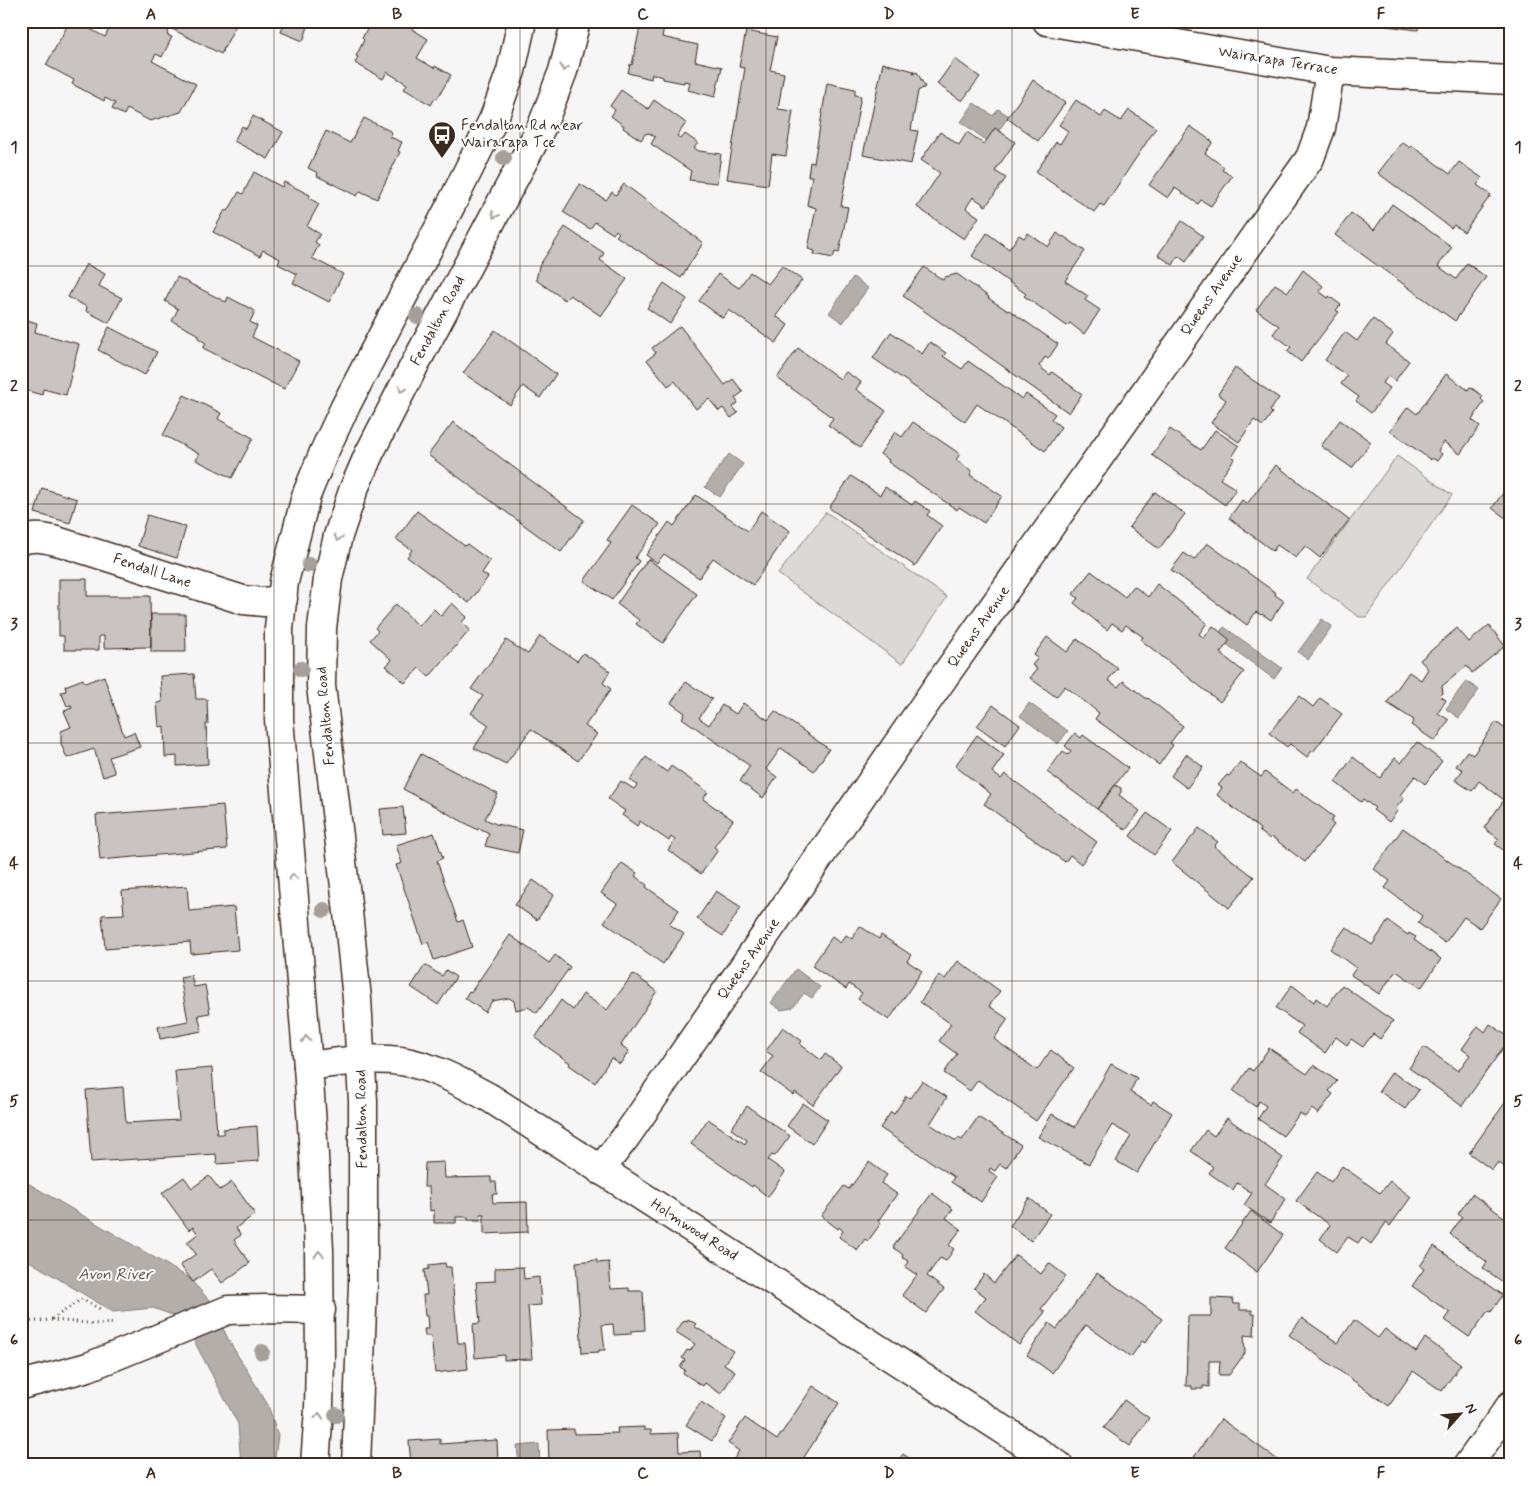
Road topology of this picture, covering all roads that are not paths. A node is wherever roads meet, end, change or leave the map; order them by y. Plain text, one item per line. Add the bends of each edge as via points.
1 (522, 21) edge
2 (1047, 21) edge
3 (577, 28) edge
4 (1330, 71) junction
5 (1511, 80) edge
6 (21, 540) edge
7 (283, 599) junction
8 (360, 1060) junction
9 (308, 1066) junction
10 (600, 1170) junction
11 (321, 1310) junction
12 (21, 1385) edge
13 (1511, 1405) edge
14 (315, 1465) edge
15 (356, 1465) edge
16 (1058, 1465) edge
17 (1468, 1465) edge

1 - 7 street via 494,118 324,452 306,496 284,582
2 - 4 street, Wairarapa Terrace
3 -> 8 street, Fendalton Road via 544,120 369,454 338,536 328,579 322,628 321,686 348,912
4 - 5 street, Wairarapa Terrace
4 - 10 street, Queens Avenue via 1321,128 1310,158
6 - 7 street, Fendall Lane via 44,538 60,542 243,600 264,602
9 -> 7 street via 280,719 279,629
8 - 9 street, Holmwood Road
8 - 10 street, Holmwood Road via 401,1062 449,1077 490,1098
8 - 15 street, Fendalton Road via 363,1284
11 -> 9 street
10 - 16 street, Holmwood Road
11 - 12 street via 228,1310 88,1368
14 -> 11 street via 320,1409
13 - 17 street

